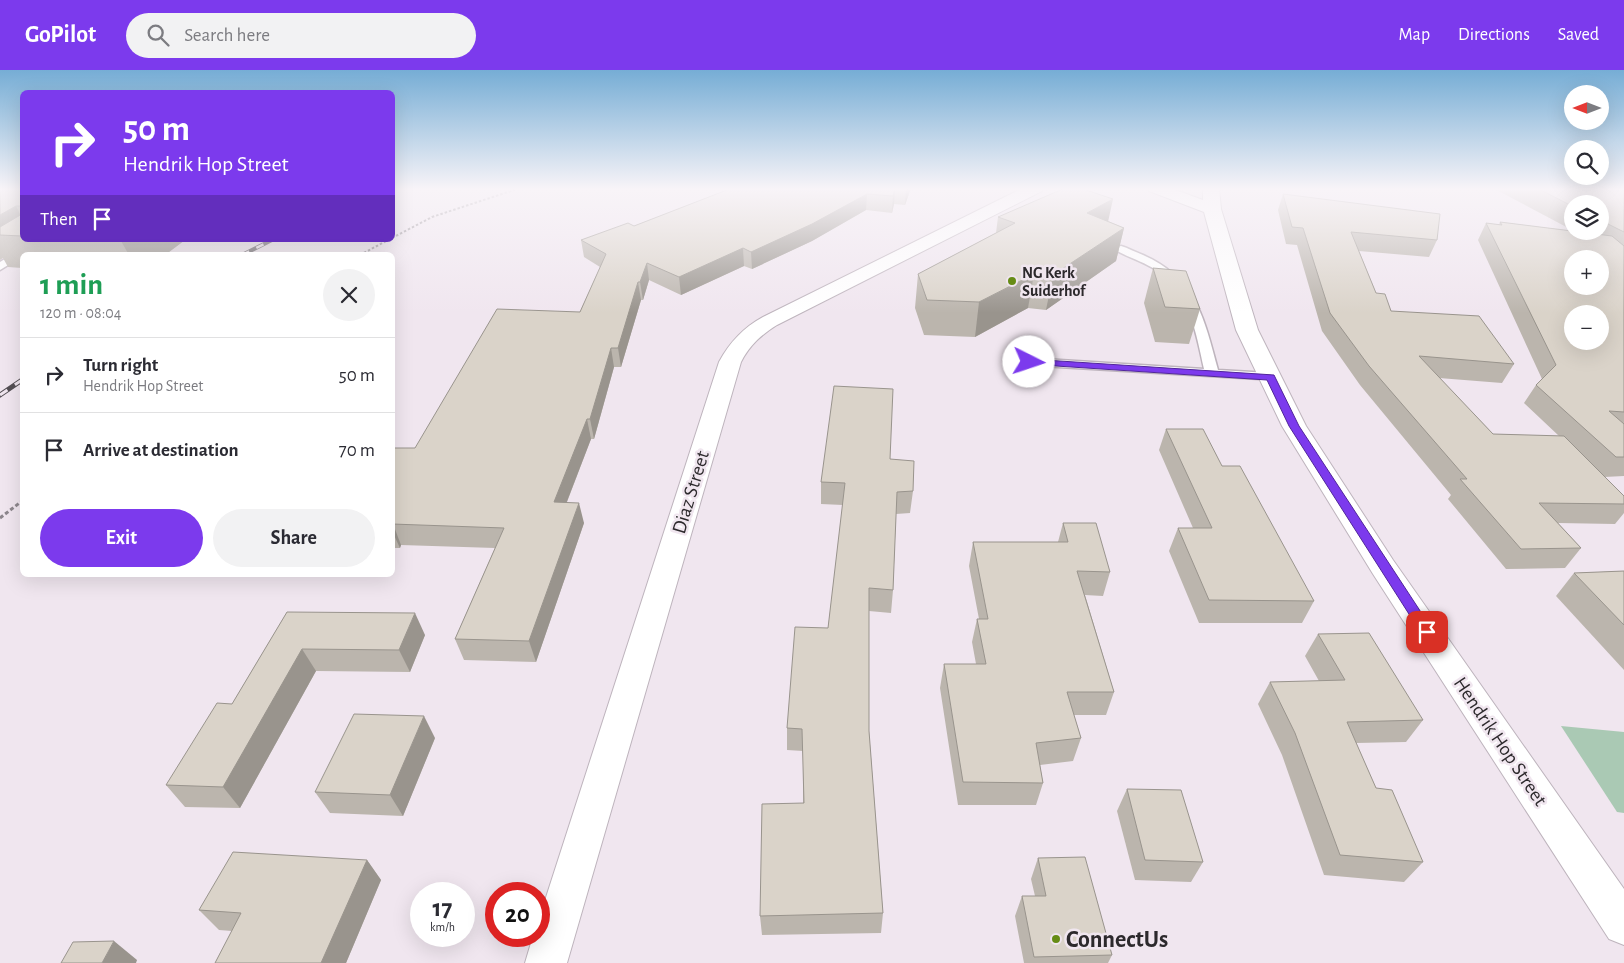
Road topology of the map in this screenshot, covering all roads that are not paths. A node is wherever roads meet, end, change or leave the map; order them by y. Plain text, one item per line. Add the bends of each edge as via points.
1 (953, 230) edge
2 (1220, 230) edge
3 (41, 242) edge
4 (1121, 249) dead end
5 (24, 252) edge
6 (20, 255) edge
7 (0, 267) edge
8 (1011, 361) dead end
9 (1212, 373) junction
10 (1270, 377) junction
11 (1624, 924) edge
12 (546, 963) edge

1 - 12 street, Diaz Street via 770,321 739,344 730,362
2 - 10 street, Hendrik Hop Street via 1247,330
3 - 5 lane
4 - 9 lane via 1163,269 1182,287 1192,302
6 - 7 lane
8 - 9 lane
9 - 10 lane
10 - 11 street, Hendrik Hop Street via 1294,426 1384,567

